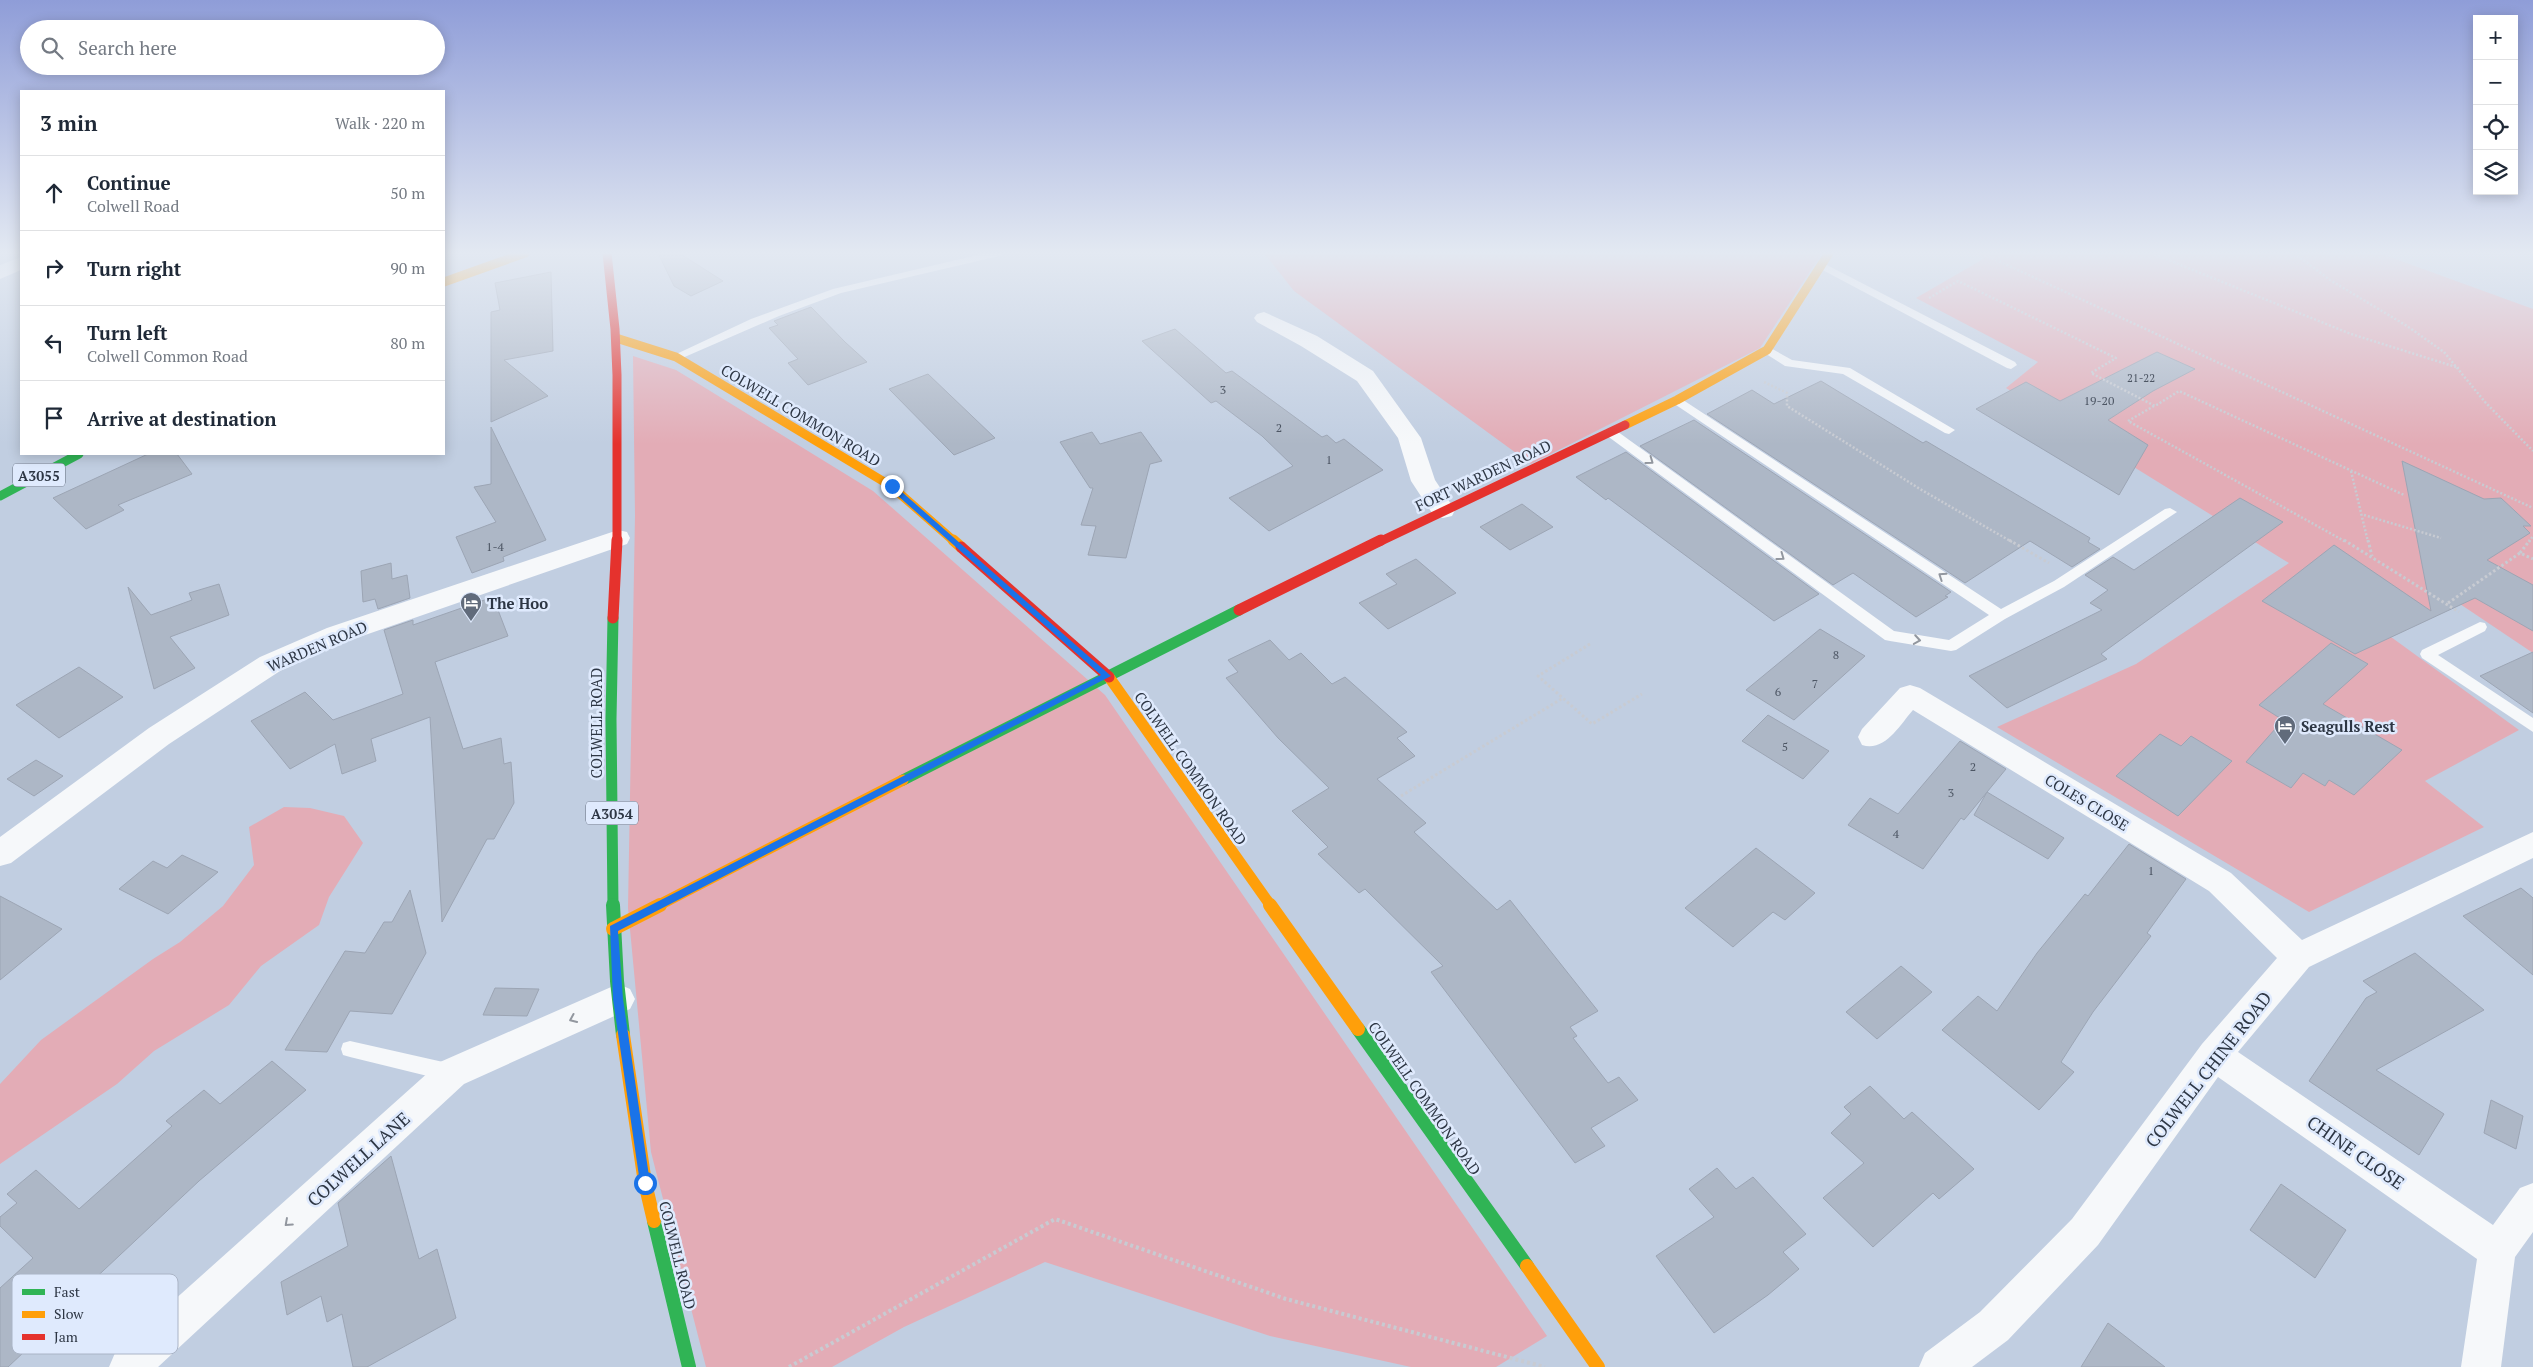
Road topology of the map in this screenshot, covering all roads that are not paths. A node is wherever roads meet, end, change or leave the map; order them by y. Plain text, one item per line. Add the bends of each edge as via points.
1 (613, 317) edge
2 (766, 317) edge
3 (1788, 317) edge
4 (1919, 317) edge
5 (1264, 318) dead end
6 (616, 338) junction
7 (1767, 350) junction
8 (676, 358) junction
9 (2011, 365) dead end
10 (1677, 400) junction
11 (1949, 430) dead end
12 (1610, 432) junction
13 (76, 455) edge
14 (0, 496) edge
15 (1443, 510) junction
16 (2170, 512) dead end
17 (618, 538) junction
18 (2000, 614) junction
19 (2480, 627) dead end
20 (1107, 676) junction
21 (2533, 726) edge
22 (1872, 737) dead end
23 (2533, 844) edge
24 (0, 854) edge
25 (613, 929) junction
26 (2298, 957) junction
27 (618, 999) junction
28 (350, 1049) dead end
29 (2214, 1054) junction
30 (452, 1073) junction
31 (2533, 1201) edge
32 (2497, 1250) junction
33 (178, 1322) edge
34 (143, 1354) edge
35 (129, 1367) edge
36 (689, 1367) edge
37 (1598, 1367) edge
38 (1939, 1367) edge
39 (2481, 1367) edge

1 - 6 street, COLWELL ROAD / A3054
2 - 8 lane
3 - 7 street, FORT WARDEN ROAD
4 - 9 lane
5 - 15 street via 1365,376 1409,438 1423,481
6 - 8 street, COLWELL COMMON ROAD
6 - 17 street, COLWELL ROAD / A3054
7 - 10 street, FORT WARDEN ROAD
7 - 11 lane via 1789,363 1846,371
8 - 20 street, COLWELL COMMON ROAD via 892,486
10 - 12 street, FORT WARDEN ROAD
18 -> 10 lane
12 - 15 street, FORT WARDEN ROAD
12 -> 18 lane via 1890,636 1951,646
13 - 14 street, A3055
15 - 20 street, FORT WARDEN ROAD
16 - 18 lane via 2072,576
17 - 24 street, WARDEN ROAD via 336,636 270,664 159,736
17 - 25 street, COLWELL ROAD / A3054 via 610,677
19 - 21 lane via 2428,654
20 - 25 street, FORT WARDEN ROAD
20 - 37 street, COLWELL COMMON ROAD
22 - 26 street, COLES CLOSE via 1910,695 2220,882
23 - 26 street, COLWELL CHINE ROAD
25 - 27 street, COLWELL ROAD / A3054
26 - 29 street, COLWELL CHINE ROAD
27 -> 30 street, COLWELL LANE
27 - 36 street, COLWELL ROAD / A3054 via 645,1183
28 - 30 lane
29 - 32 street, CHINE CLOSE
29 - 38 street, COLWELL CHINE ROAD via 2085,1232 1994,1326
30 -> 33 street, COLWELL LANE
31 - 32 street
32 - 39 street
34 -> 35 street, COLWELL LANE

